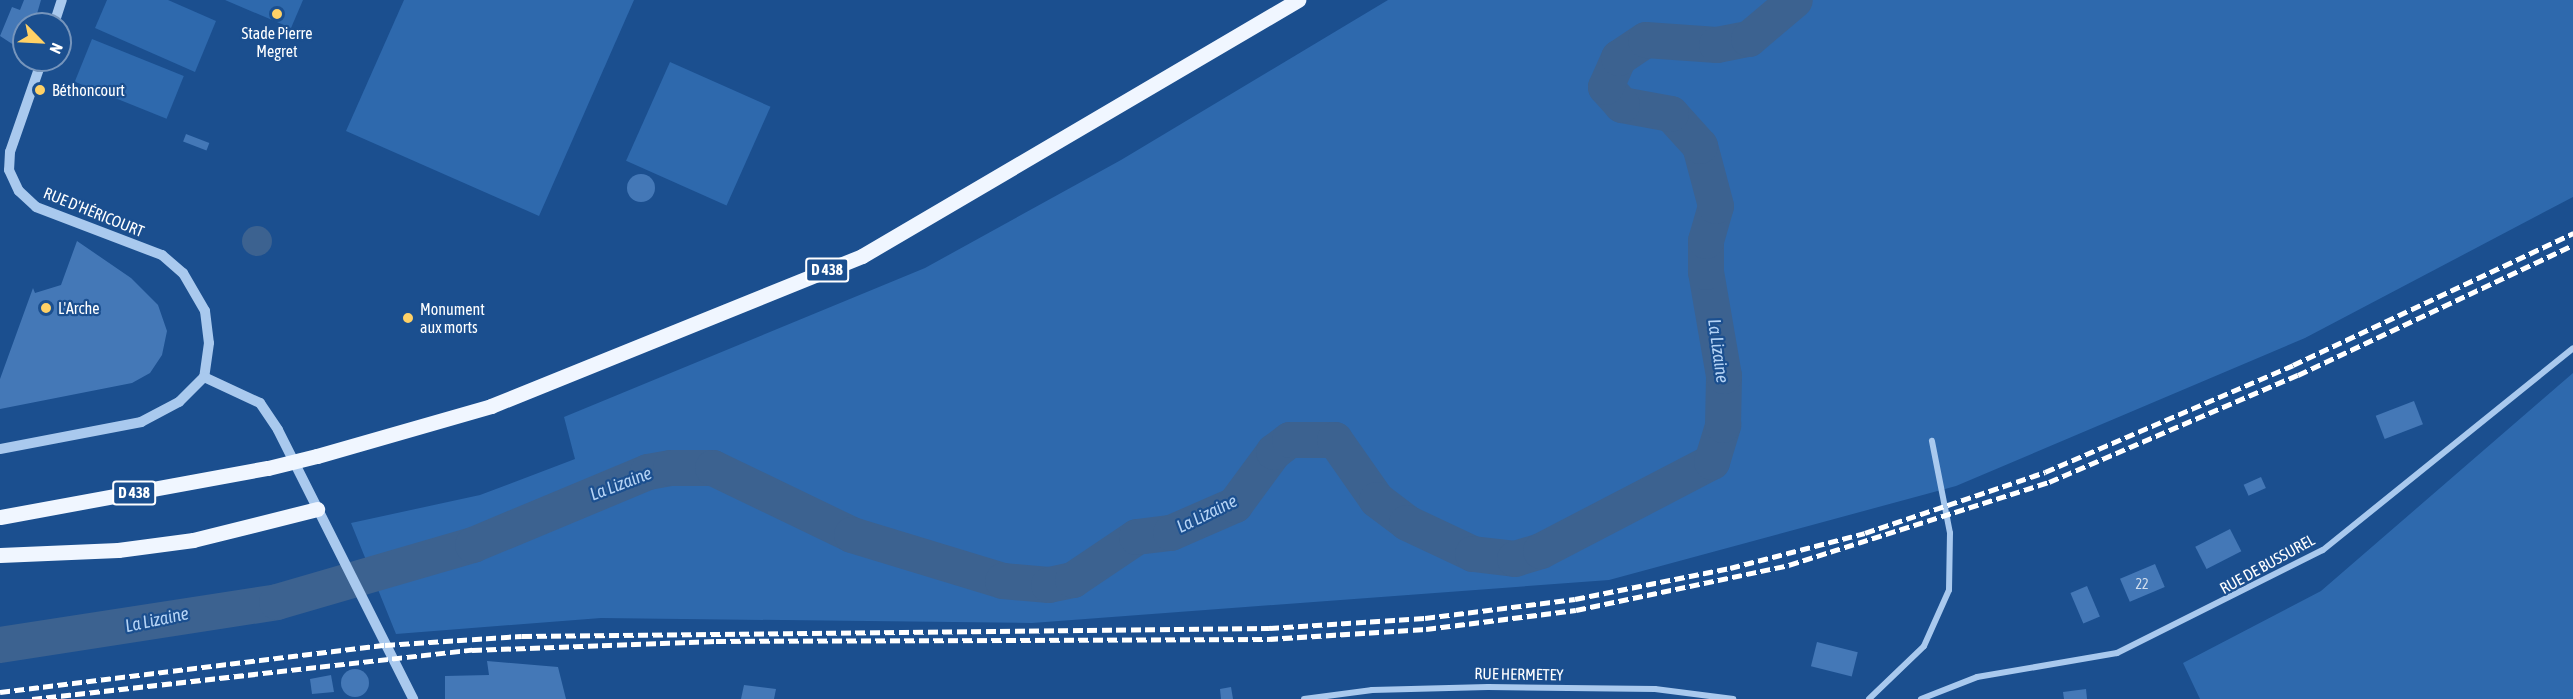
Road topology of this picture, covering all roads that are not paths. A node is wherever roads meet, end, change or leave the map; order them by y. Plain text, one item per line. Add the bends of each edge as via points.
1 (1298, 0) edge
2 (38, 72) edge
3 (2573, 348) edge
4 (204, 377) junction
5 (1932, 441) dead end
6 (0, 450) edge
7 (317, 509) junction
8 (0, 517) edge
9 (0, 555) edge
10 (413, 699) edge
11 (1304, 699) edge
12 (1733, 699) edge
13 (1869, 699) edge
14 (1921, 699) edge

1 - 8 main road, D 438, bridge via 862,256 491,406 268,468
2 - 4 street, RUE D'HÉRICOURT via 10,152 9,170 19,191 36,207 162,255 183,273 205,311 209,343
3 - 14 street, RUE DE BUSSUREL via 2323,550 2117,653 1977,677
4 - 6 street via 179,402 141,422
4 - 7 street via 260,403 288,447
5 - 13 street via 1950,533 1949,590 1924,646
7 - 9 main road via 193,540 118,550
7 - 10 street
11 - 12 street, RUE HERMETEY via 1372,690 1488,687 1655,689

